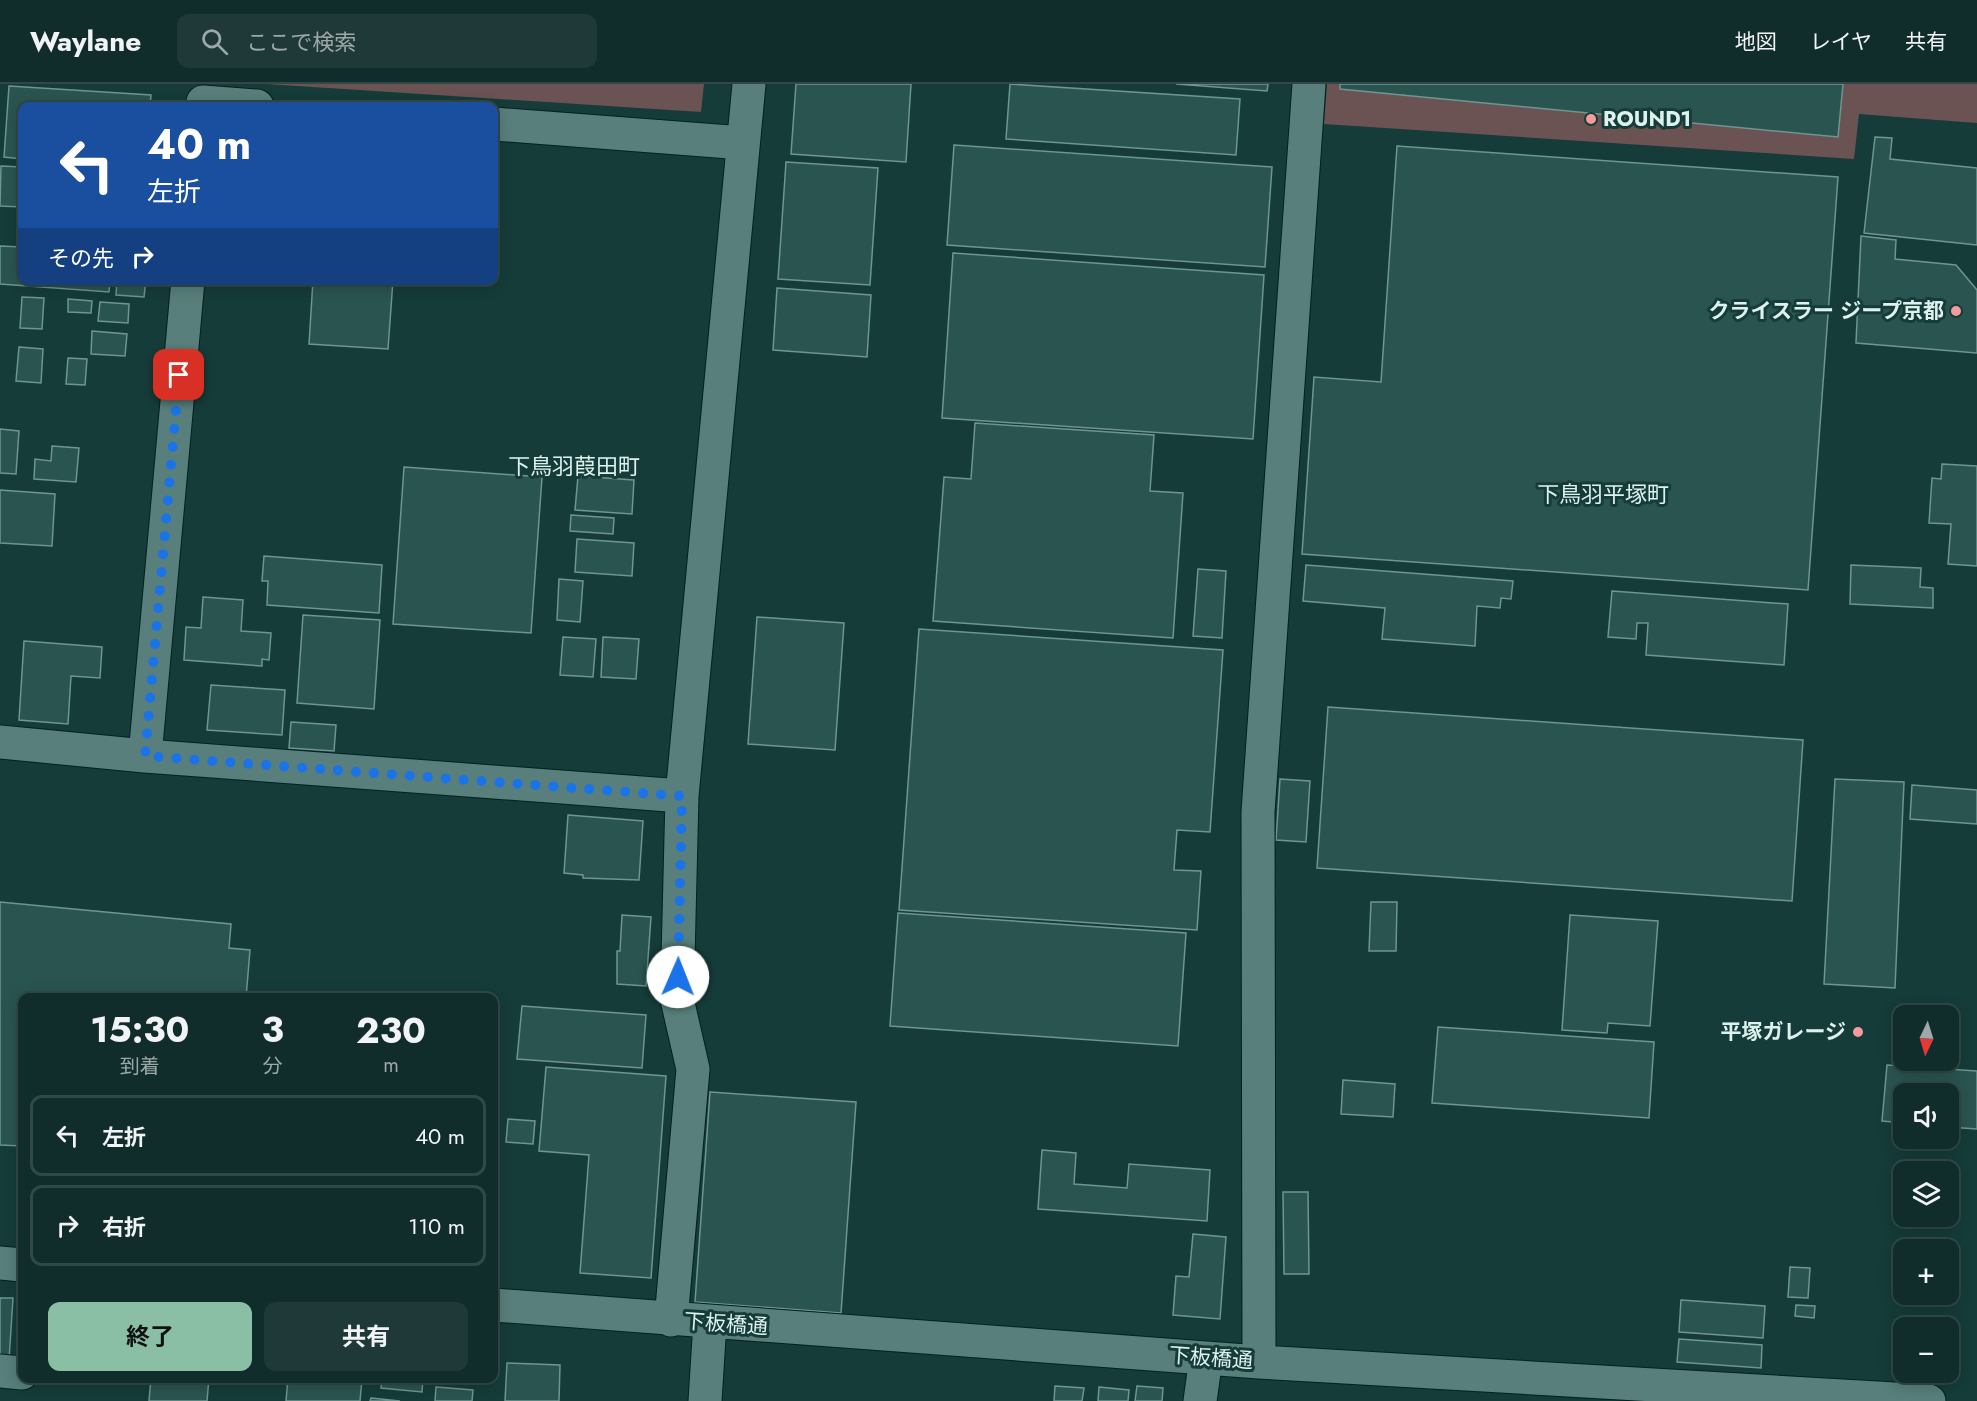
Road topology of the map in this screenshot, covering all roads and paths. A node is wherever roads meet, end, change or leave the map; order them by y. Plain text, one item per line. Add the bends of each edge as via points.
1 (749, 84) edge
2 (1308, 84) edge
3 (204, 98) edge
4 (230, 102) edge
5 (498, 124) edge
6 (743, 143) junction
7 (188, 285) edge
8 (0, 742) edge
9 (145, 756) junction
10 (682, 796) junction
11 (0, 1263) edge
12 (18, 1265) edge
13 (498, 1305) edge
14 (671, 1320) junction
15 (710, 1322) junction
16 (1206, 1358) junction
17 (1259, 1362) junction
18 (0, 1371) edge
19 (18, 1373) edge
20 (705, 1401) edge
21 (1200, 1401) edge
22 (1929, 1401) edge

1 - 6 street
2 - 17 street via 1258,812
3 - 4 street
5 - 6 street
6 - 10 street
7 - 9 street
8 - 9 street
9 - 10 street
10 - 14 street via 677,999 693,1069
11 - 12 street
13 - 14 street, 下板橋通
14 - 15 street, 下板橋通
15 - 16 street, 下板橋通
15 - 20 street
16 - 17 street, 下板橋通
16 - 21 street
17 - 22 street, 下板橋通
18 - 19 street

